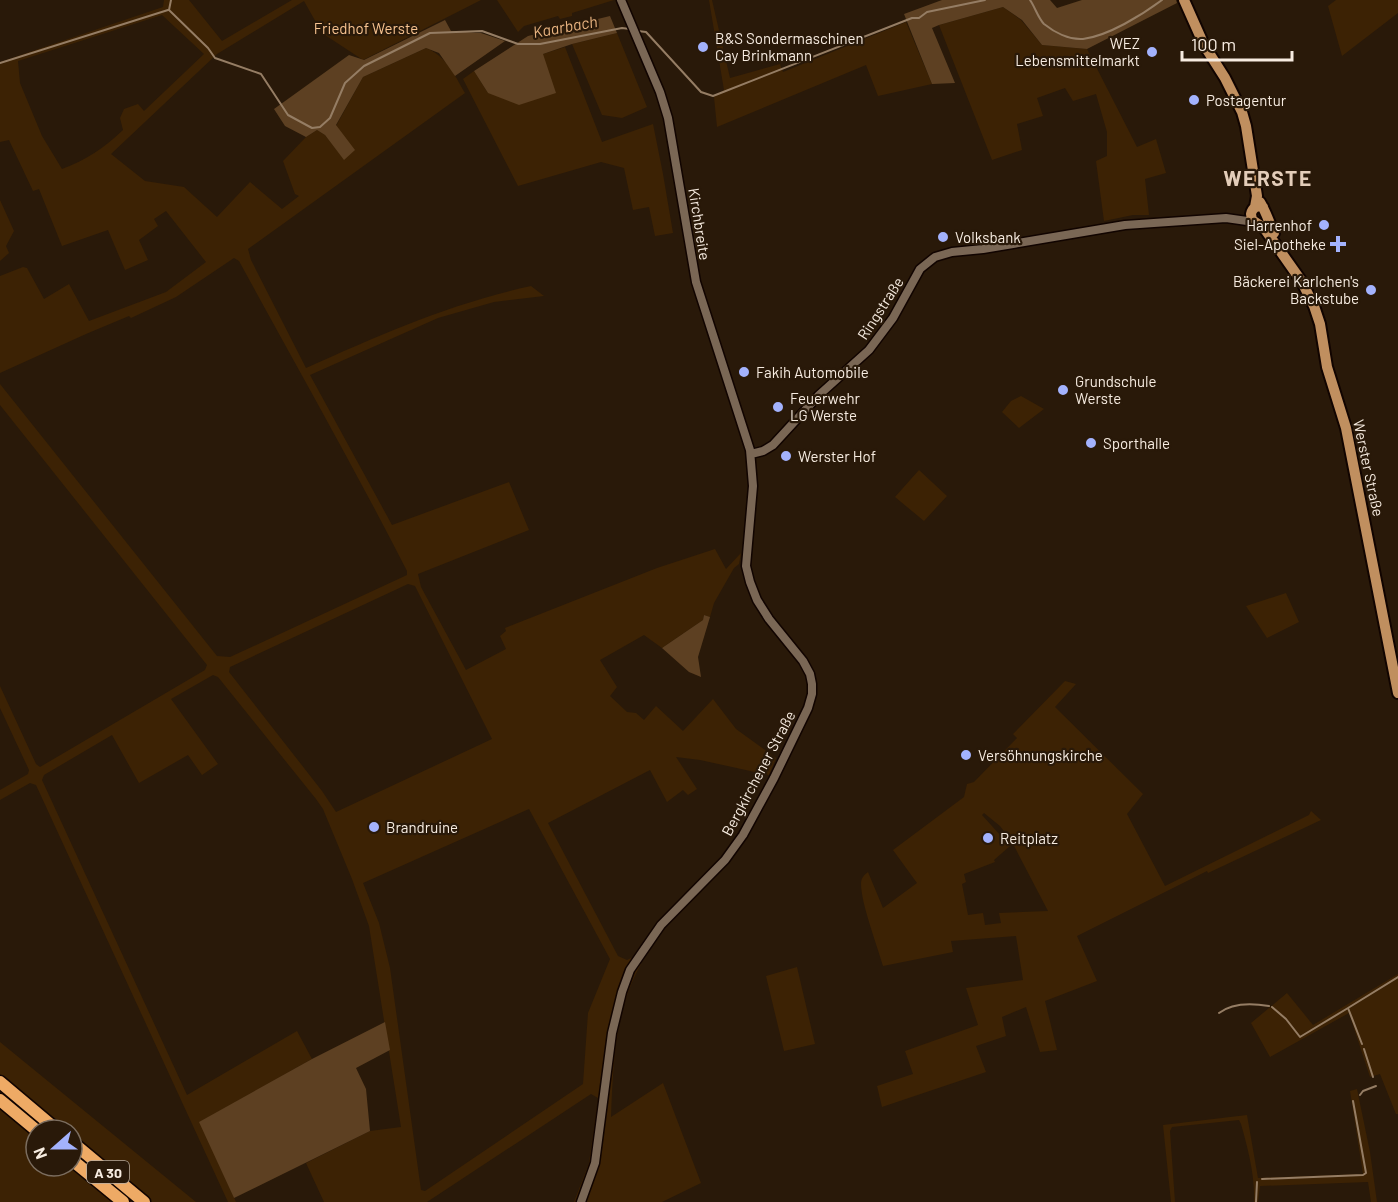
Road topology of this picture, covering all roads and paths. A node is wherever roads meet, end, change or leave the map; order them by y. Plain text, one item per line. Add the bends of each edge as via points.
1 (621, 0) edge
2 (1184, 0) edge
3 (1258, 212) junction
4 (751, 454) junction
5 (1398, 693) edge
6 (0, 1082) edge
7 (0, 1100) edge
8 (43, 1118) edge
9 (24, 1120) edge
10 (84, 1152) edge
11 (84, 1170) edge
12 (123, 1202) edge
13 (144, 1202) edge
14 (581, 1202) edge

1 - 4 street, Kirchbreite via 668,118 696,282
2 - 3 main road via 1242,112
3 - 4 street, Ringstraße via 1125,225 934,257 920,269 893,318 869,350 791,422 773,445
3 - 5 main road, Werster Straße via 1264,228 1311,300 1320,324 1327,367 1346,428
4 - 14 street, Bergkirchener Straße via 753,486 747,566 750,582 763,610 803,661 810,674 812,694 743,835 725,860 661,925 630,970 612,1033 595,1163
6 - 8 highway
7 - 9 highway
10 - 13 highway, A 30
11 - 12 highway, A 30

